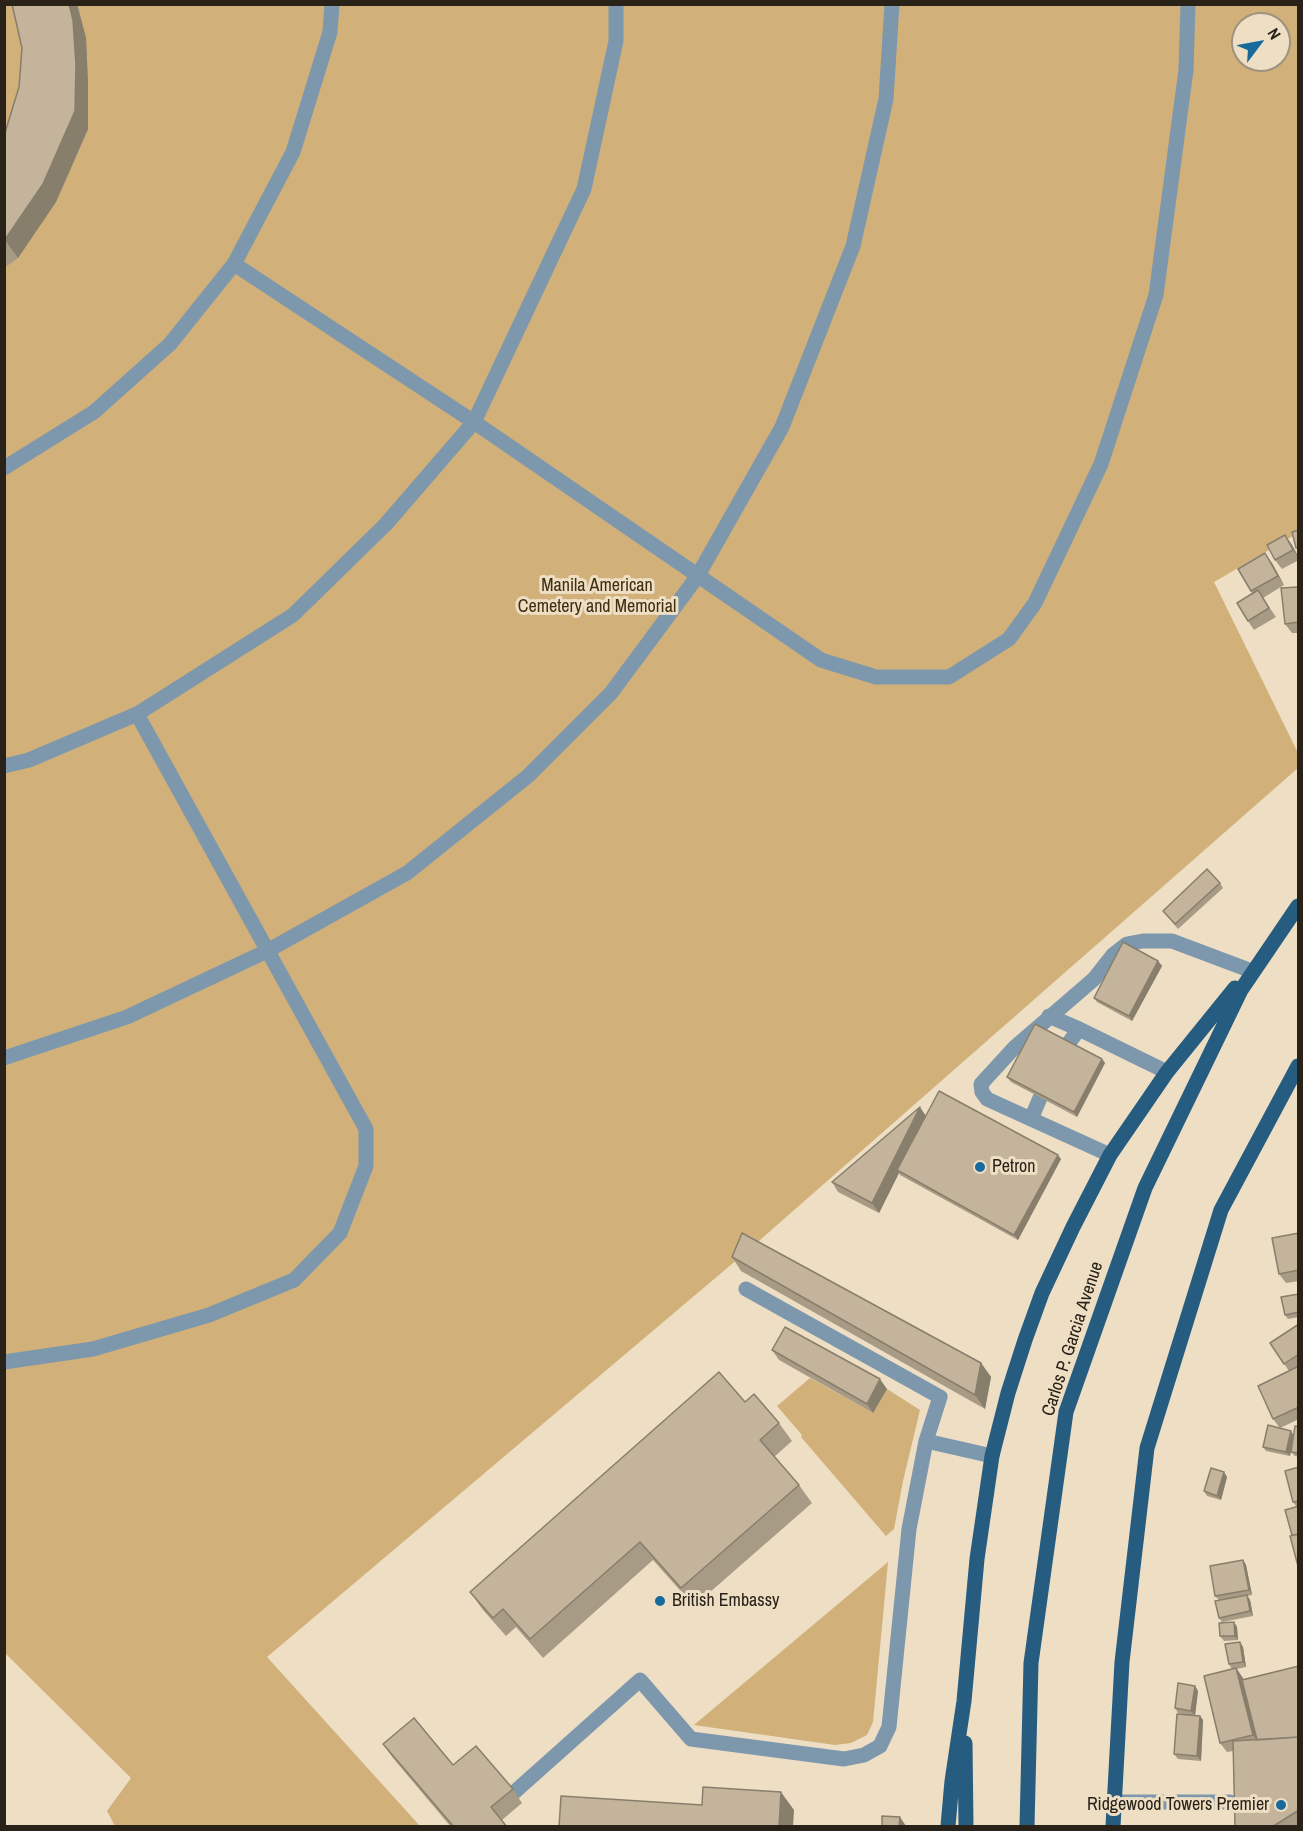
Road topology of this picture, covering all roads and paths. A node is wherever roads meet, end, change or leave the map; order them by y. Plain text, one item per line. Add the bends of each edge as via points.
1 (332, 4) edge
2 (616, 4) edge
3 (892, 4) edge
4 (1188, 4) edge
5 (234, 264) junction
6 (474, 422) junction
7 (4, 468) edge
8 (697, 577) junction
9 (137, 714) junction
10 (4, 766) edge
11 (1299, 906) edge
12 (1272, 944) junction
13 (267, 951) junction
14 (1249, 970) junction
15 (1049, 1016) junction
16 (1079, 1029) junction
17 (1068, 1044) edge
18 (4, 1058) edge
19 (1299, 1066) edge
20 (1167, 1072) junction
21 (1040, 1098) edge
22 (1031, 1119) junction
23 (1110, 1155) junction
24 (746, 1289) edge
25 (4, 1362) edge
26 (926, 1441) junction
27 (992, 1456) junction
28 (964, 1701) junction
29 (1115, 1802) junction
30 (1239, 1806) edge
31 (480, 1827) edge
32 (948, 1827) edge
33 (966, 1827) edge
34 (1027, 1827) edge
35 (1113, 1827) edge

1 - 5 lane via 330,32 294,153
2 - 6 lane via 616,41 584,189
3 - 8 lane via 886,99 853,246 782,427
4 - 8 lane via 1186,70 1156,295 1101,464 1035,603 1009,639 949,677 876,678 820,660
5 - 6 lane
5 - 7 lane via 170,344 94,412
6 - 8 lane
6 - 9 lane via 386,524 293,615
8 - 13 lane via 611,693 528,777 407,873
9 - 10 lane via 29,760
9 - 13 lane
11 - 12 main road, Carlos P. Garcia Avenue
12 - 14 main road
12 - 34 main road, Carlos P. Garcia Avenue via 1241,990 1145,1188 1066,1412 1031,1663
13 - 18 lane via 126,1017
13 - 25 lane via 366,1129 366,1166 339,1233 294,1280 209,1315 93,1349
14 - 15 lane via 1172,941 1127,944 1094,980
14 - 20 main road
15 - 16 lane
15 - 22 lane via 981,1084 987,1099
16 - 17 lane
16 - 20 lane
19 - 29 main road via 1221,1210 1147,1448 1122,1662
20 - 23 main road
21 - 22 lane
22 - 23 lane
23 - 27 main road via 1042,1293 1008,1393
24 - 26 lane via 940,1397
26 - 27 lane
26 - 31 lane via 904,1563 889,1727 880,1746 864,1755 844,1759 691,1740 640,1680 482,1821
27 - 28 main road via 976,1559
28 - 32 main road
28 - 33 main road
29 - 30 lane via 1230,1802
29 - 35 main road

